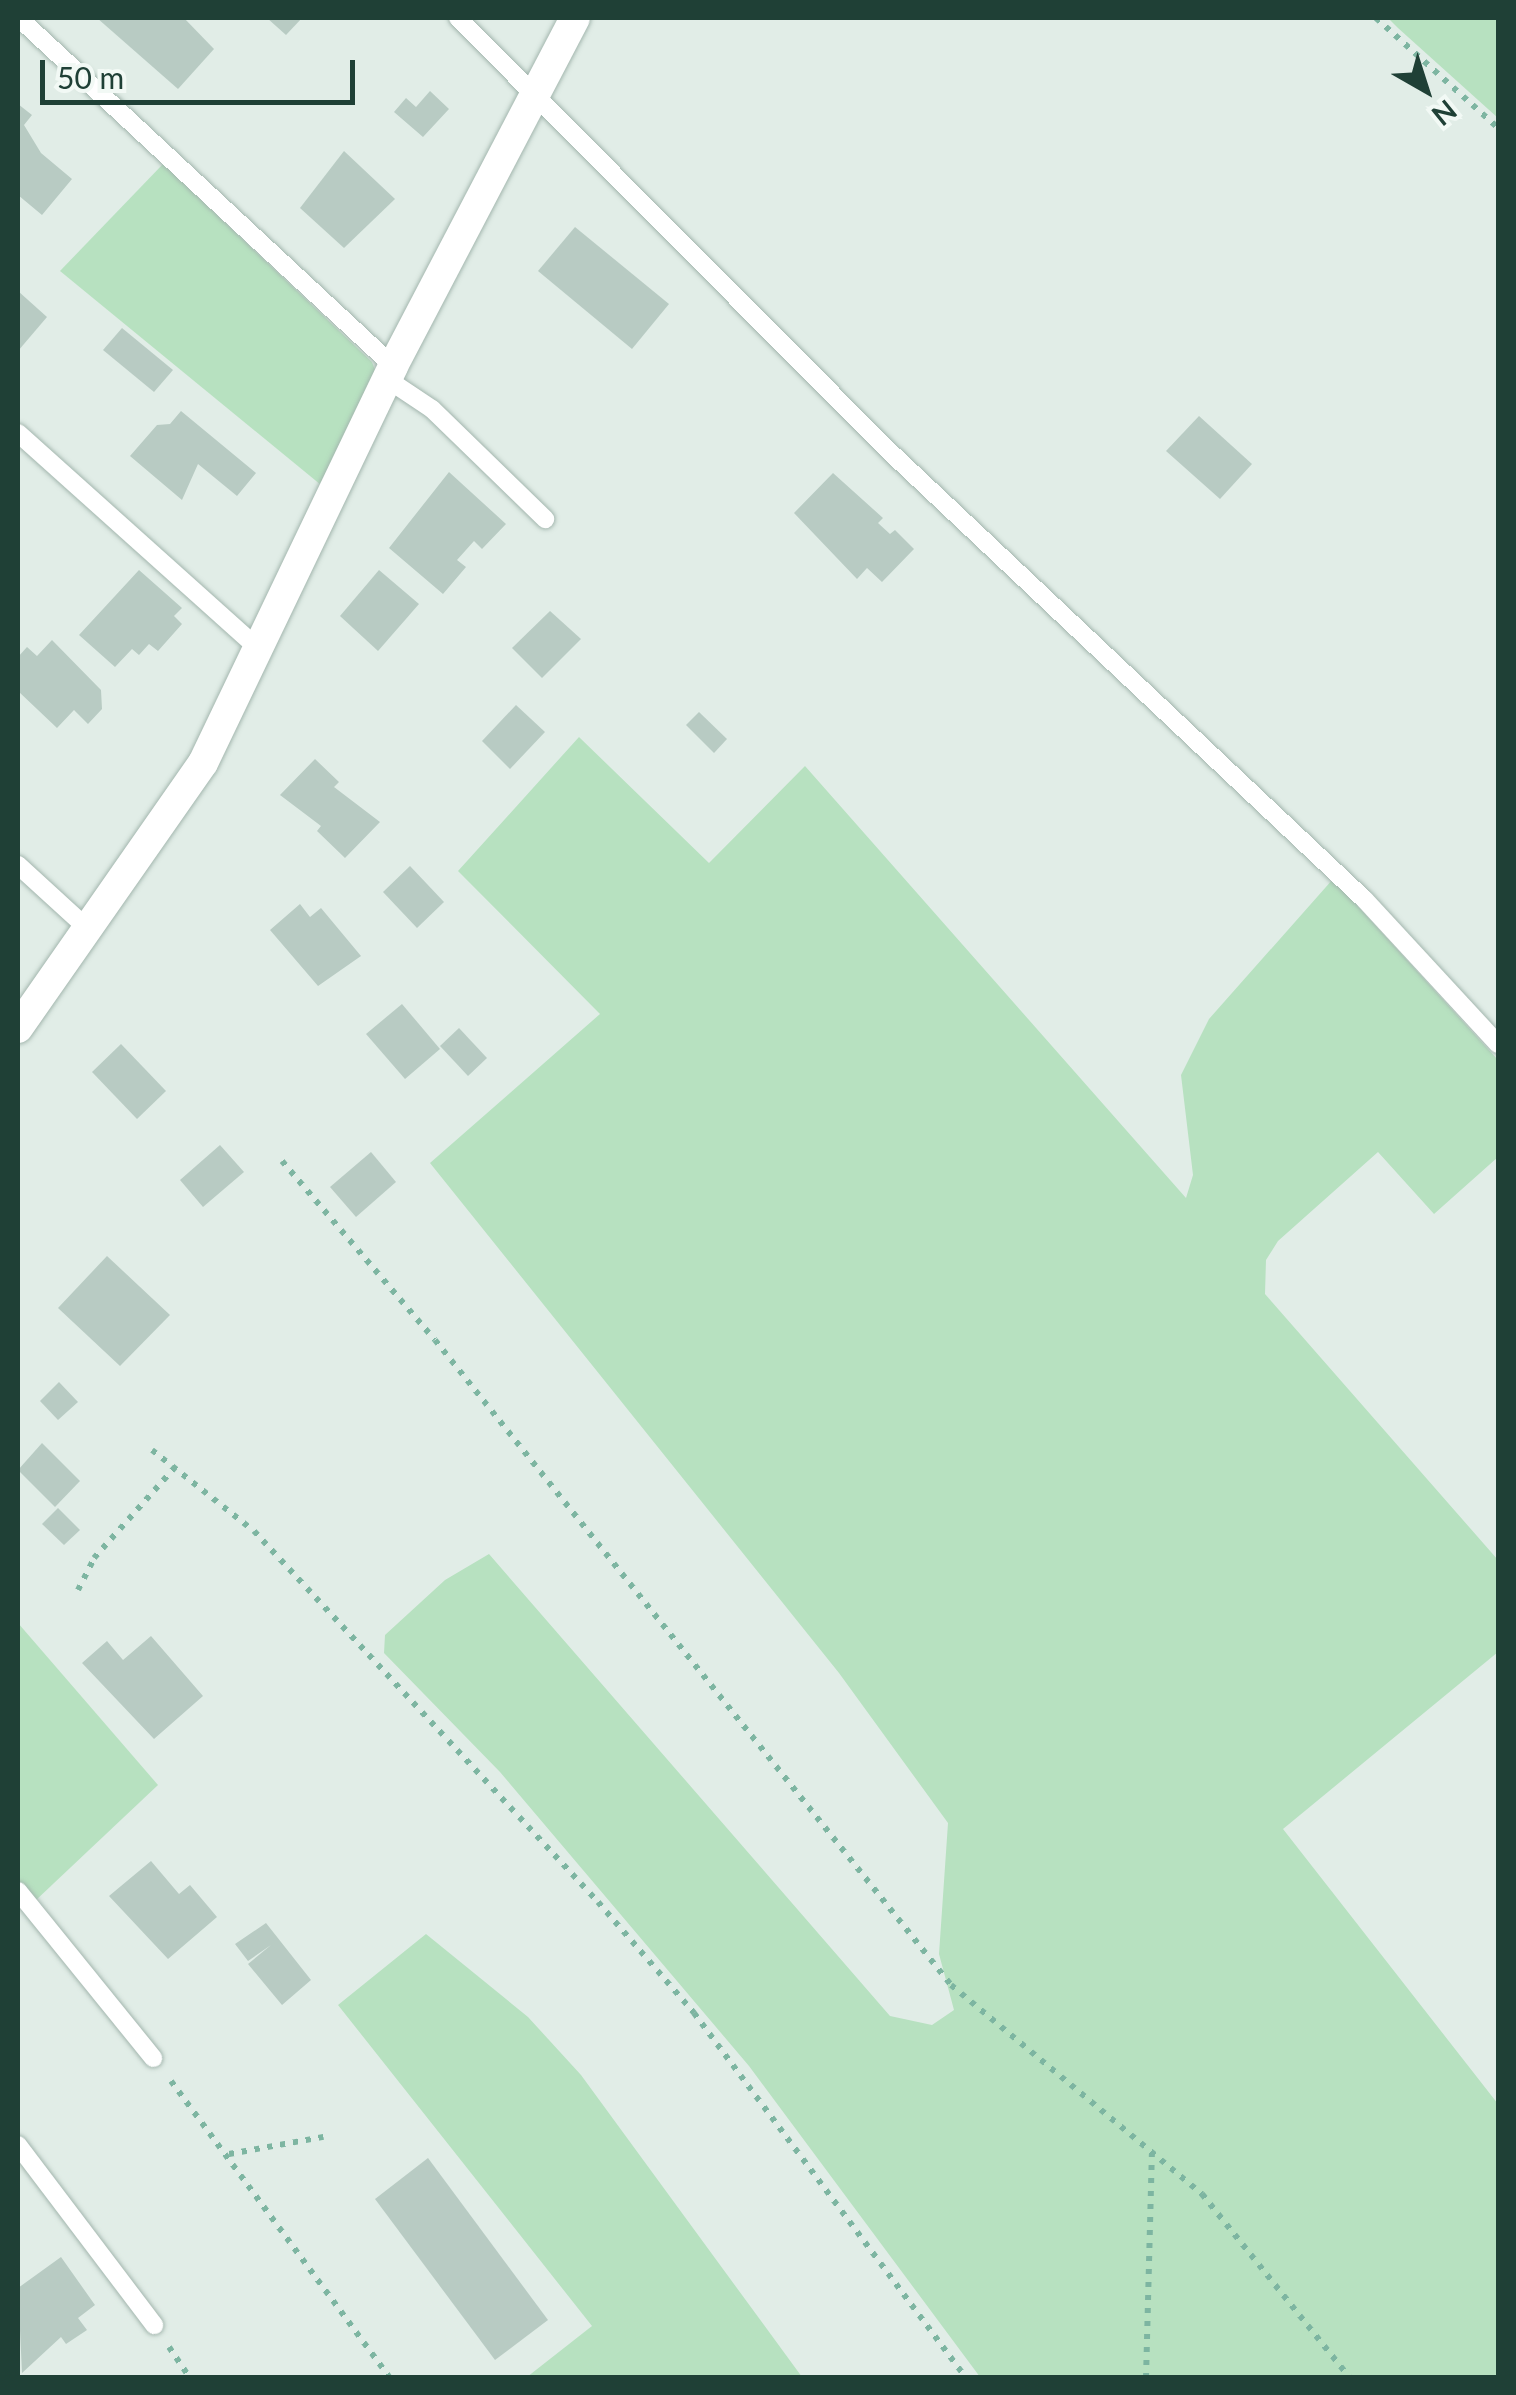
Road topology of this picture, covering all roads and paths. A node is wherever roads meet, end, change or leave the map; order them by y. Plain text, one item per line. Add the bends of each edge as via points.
1 (19, 18) edge
2 (458, 18) edge
3 (576, 18) edge
4 (1376, 18) edge
5 (535, 101) junction
6 (1498, 128) edge
7 (390, 372) junction
8 (18, 433) edge
9 (545, 519) dead end
10 (258, 648) junction
11 (18, 865) edge
12 (88, 929) junction
13 (18, 1028) edge
14 (1498, 1044) edge
15 (282, 1160) dead end
16 (152, 1450) dead end
17 (175, 1467) junction
18 (78, 1590) dead end
19 (18, 1891) edge
20 (154, 2058) joint
21 (323, 2137) dead end
22 (18, 2145) edge
23 (1152, 2153) junction
24 (228, 2154) junction
25 (154, 2326) dead end
26 (390, 2378) edge
27 (966, 2378) edge
28 (1146, 2378) edge
29 (1350, 2378) edge

1 - 7 lane
2 - 5 lane
3 - 5 street
4 - 6 path
5 - 7 street
5 - 14 lane via 943,504 1365,900
7 - 9 lane
7 - 10 street
8 - 10 lane
10 - 12 street via 188,790
11 - 12 lane
12 - 13 street
15 - 23 path via 435,1340 952,1985
16 - 17 path
17 - 18 path via 94,1558
17 - 27 path via 254,1531 311,1590 694,2013
19 - 20 lane
20 - 24 path
21 - 24 path
22 - 25 lane
23 - 28 path
23 - 29 path via 1202,2194
24 - 26 path

